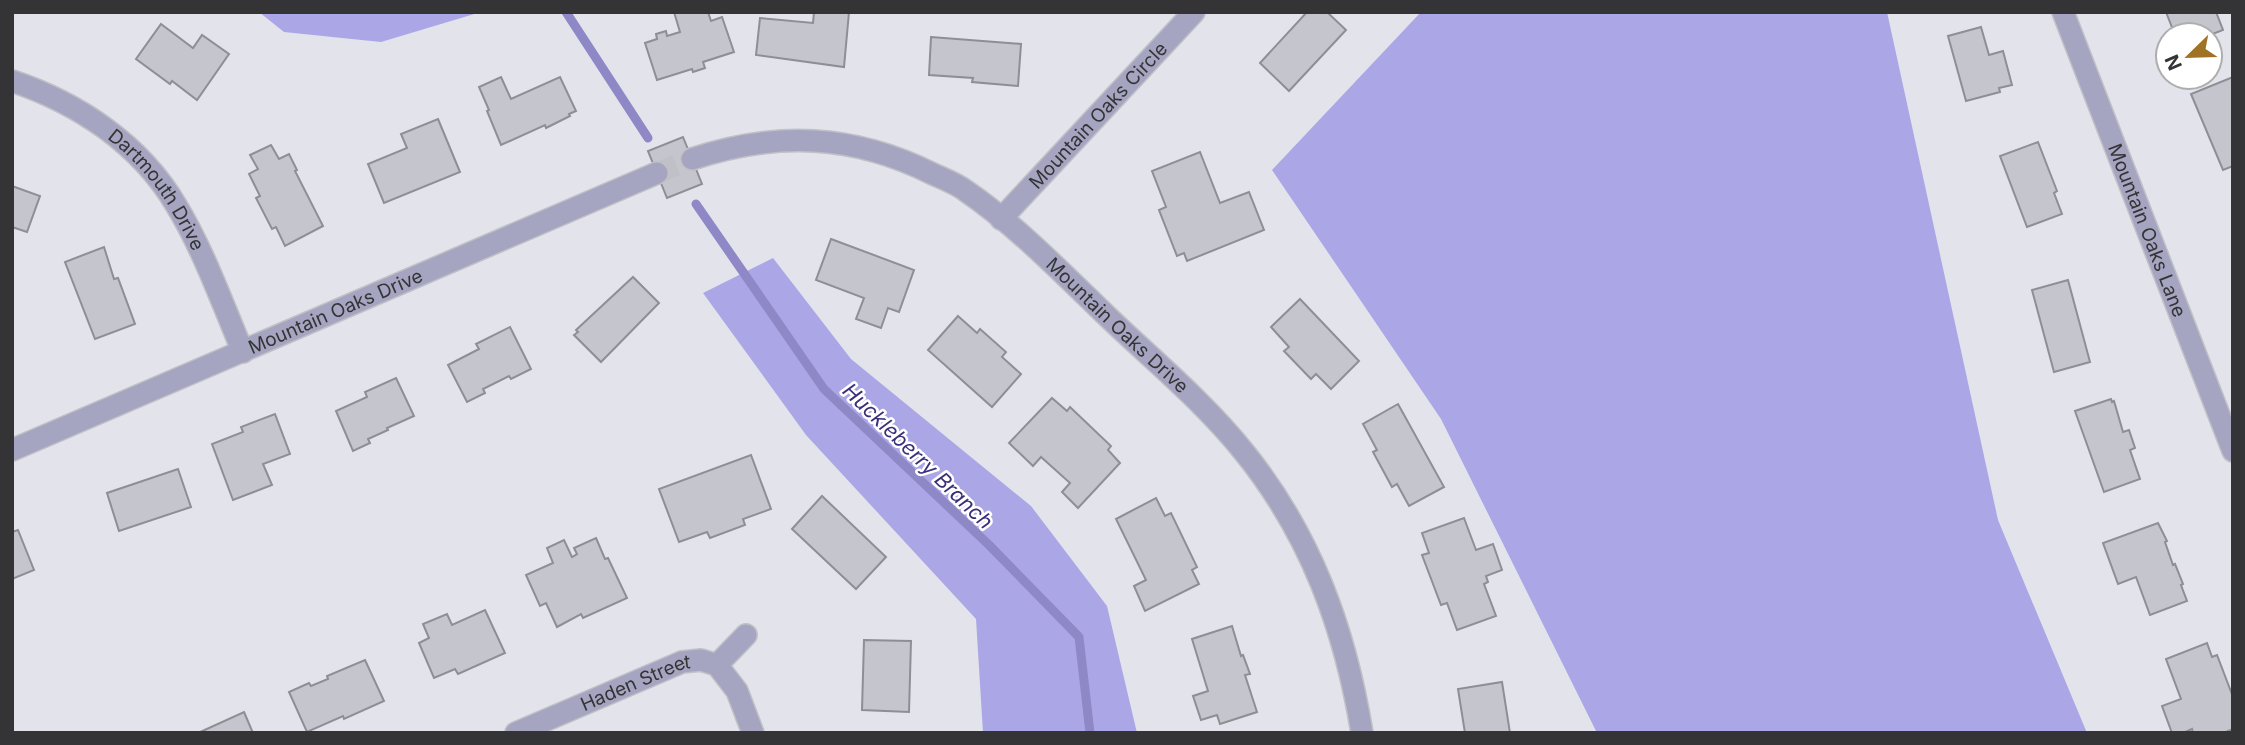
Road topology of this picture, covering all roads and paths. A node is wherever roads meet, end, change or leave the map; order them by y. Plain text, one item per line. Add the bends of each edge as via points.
1 (1194, 12) edge
2 (2063, 12) edge
3 (12, 81) edge
4 (692, 159) tunnel mouth
5 (657, 173) tunnel mouth
6 (1001, 219) junction
7 (243, 352) junction
8 (12, 450) edge
9 (2233, 450) edge
10 (746, 635) dead end
11 (717, 665) junction
12 (516, 733) edge
13 (753, 733) edge
14 (1362, 733) edge

1 - 6 street, Mountain Oaks Circle
2 - 9 street, Mountain Oaks Lane
3 - 7 street, Dartmouth Drive via 83,113 119,138 150,170 175,203 197,245
4 - 6 street, Mountain Oaks Drive via 763,141 847,143 928,171 965,190
5 - 7 street, Mountain Oaks Drive
6 - 14 street, Mountain Oaks Drive via 1208,413 1283,505 1320,579 1351,676
7 - 8 street, Mountain Oaks Drive
10 - 11 street
11 - 12 street, Haden Street via 701,660 682,662
11 - 13 street via 737,691

